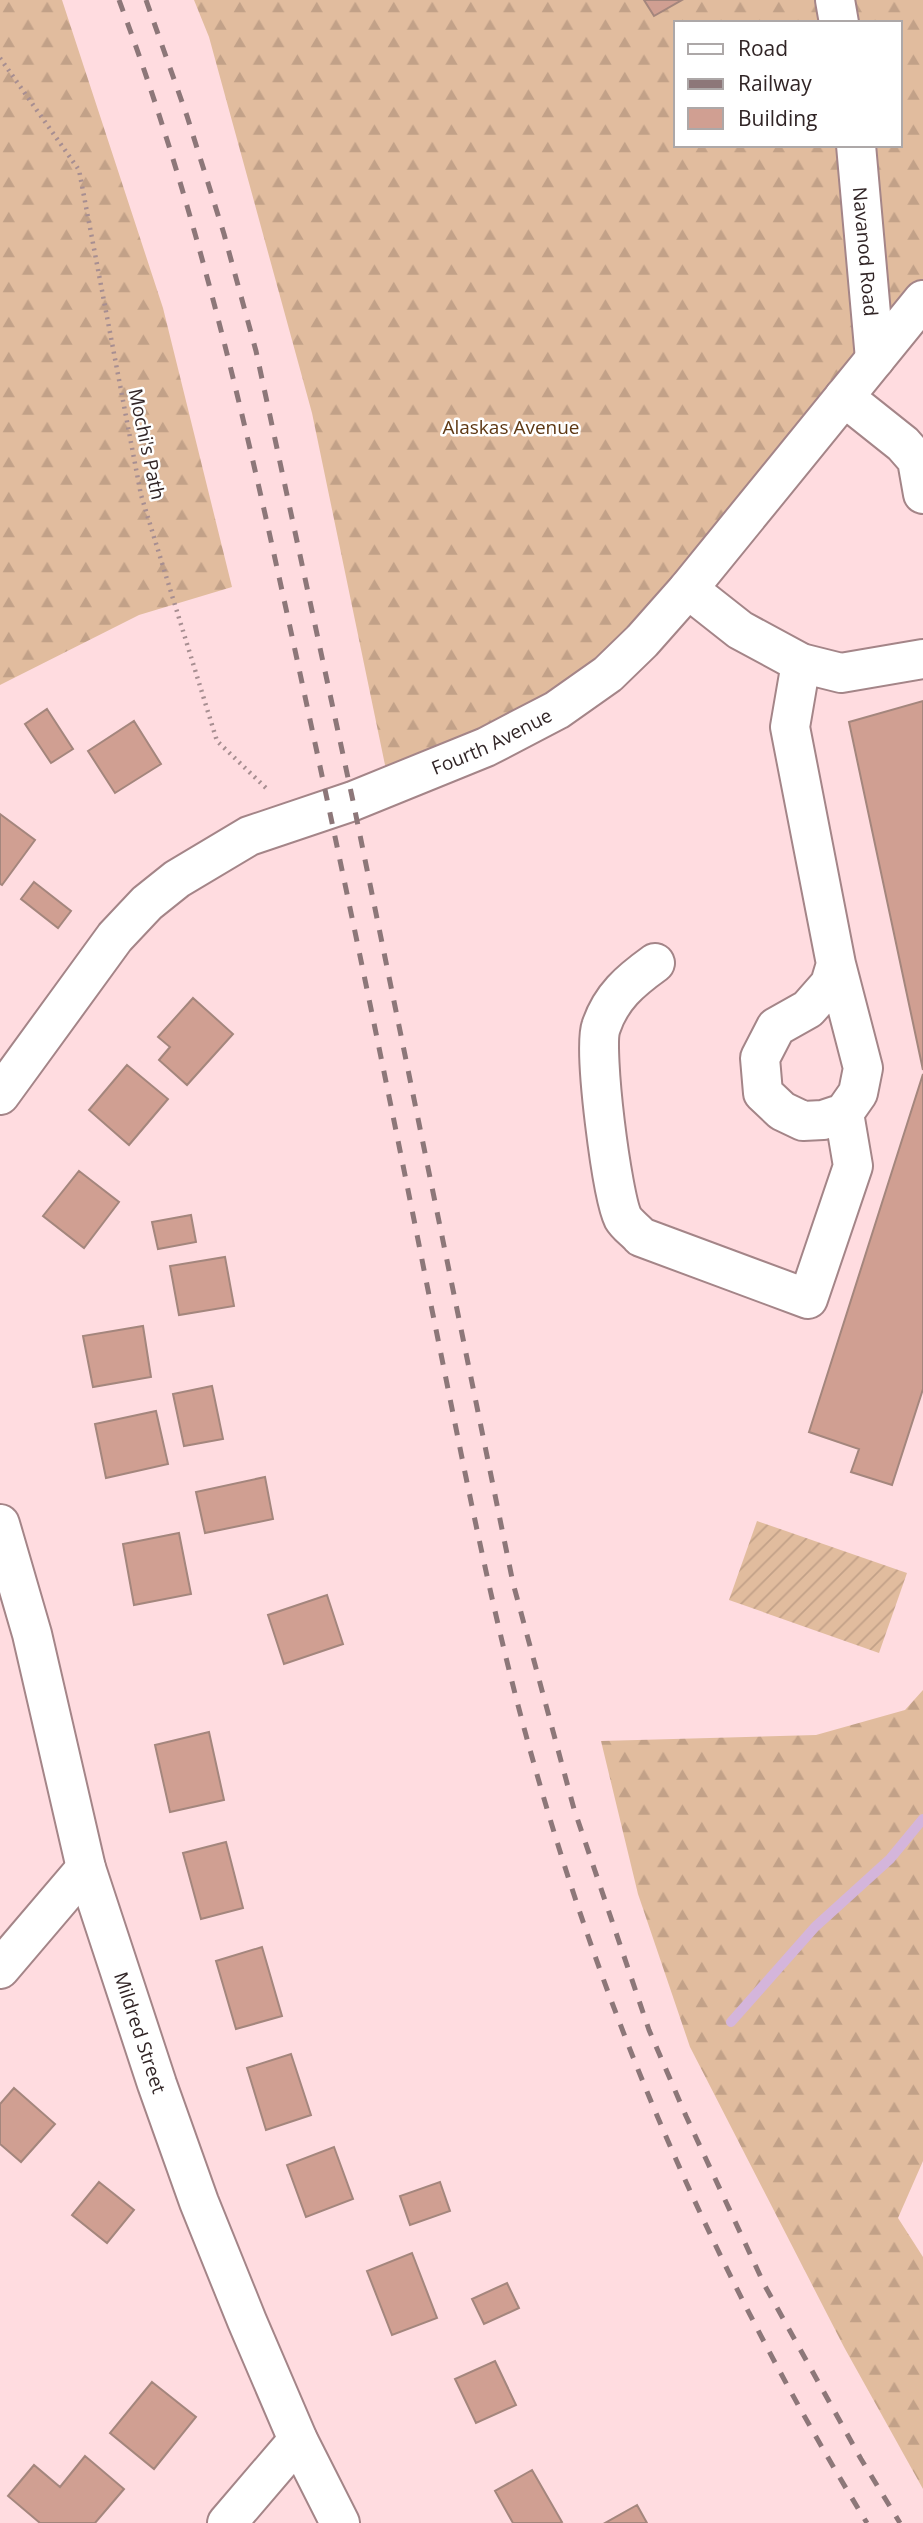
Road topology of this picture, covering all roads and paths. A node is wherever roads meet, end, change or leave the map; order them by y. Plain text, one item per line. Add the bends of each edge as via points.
1 (835, 0) edge
2 (839, 21) edge
3 (0, 58) edge
4 (856, 147) edge
5 (923, 300) edge
6 (875, 359) junction
7 (844, 397) junction
8 (923, 494) edge
9 (688, 589) junction
10 (923, 659) edge
11 (801, 663) junction
12 (298, 819) junction
13 (655, 962) dead end
14 (836, 964) junction
15 (0, 1096) edge
16 (844, 1113) junction
17 (0, 1524) edge
18 (86, 1868) junction
19 (0, 1969) edge
20 (298, 2440) junction
21 (227, 2523) edge
22 (340, 2523) edge

1 - 2 street
3 - 12 path, Mochi's Path via 79,170 141,495 217,741
4 - 6 street, Navanod Road
5 - 6 street, Fourth Avenue
6 - 7 street, Fourth Avenue
7 - 8 street via 917,460
7 - 9 street, Fourth Avenue
9 - 11 street via 740,630
9 - 12 street, Fourth Avenue via 608,674 557,710 486,747
10 - 11 street via 841,673
11 - 14 street via 790,727
12 - 15 street, Fourth Avenue via 249,836 177,879 147,903 115,937
13 - 16 street via 612,1001 599,1030 598,1068 617,1197 624,1219 641,1237 808,1298 853,1166
14 - 16 street via 863,1068 858,1093
14 - 16 street via 830,984 808,1009 776,1027 760,1058 764,1093 782,1111 803,1121 823,1121
17 - 18 street, Mildred Street via 32,1634
18 - 19 street
18 - 20 street, Mildred Street via 199,2202
20 - 21 street
20 - 22 street, Mildred Street

